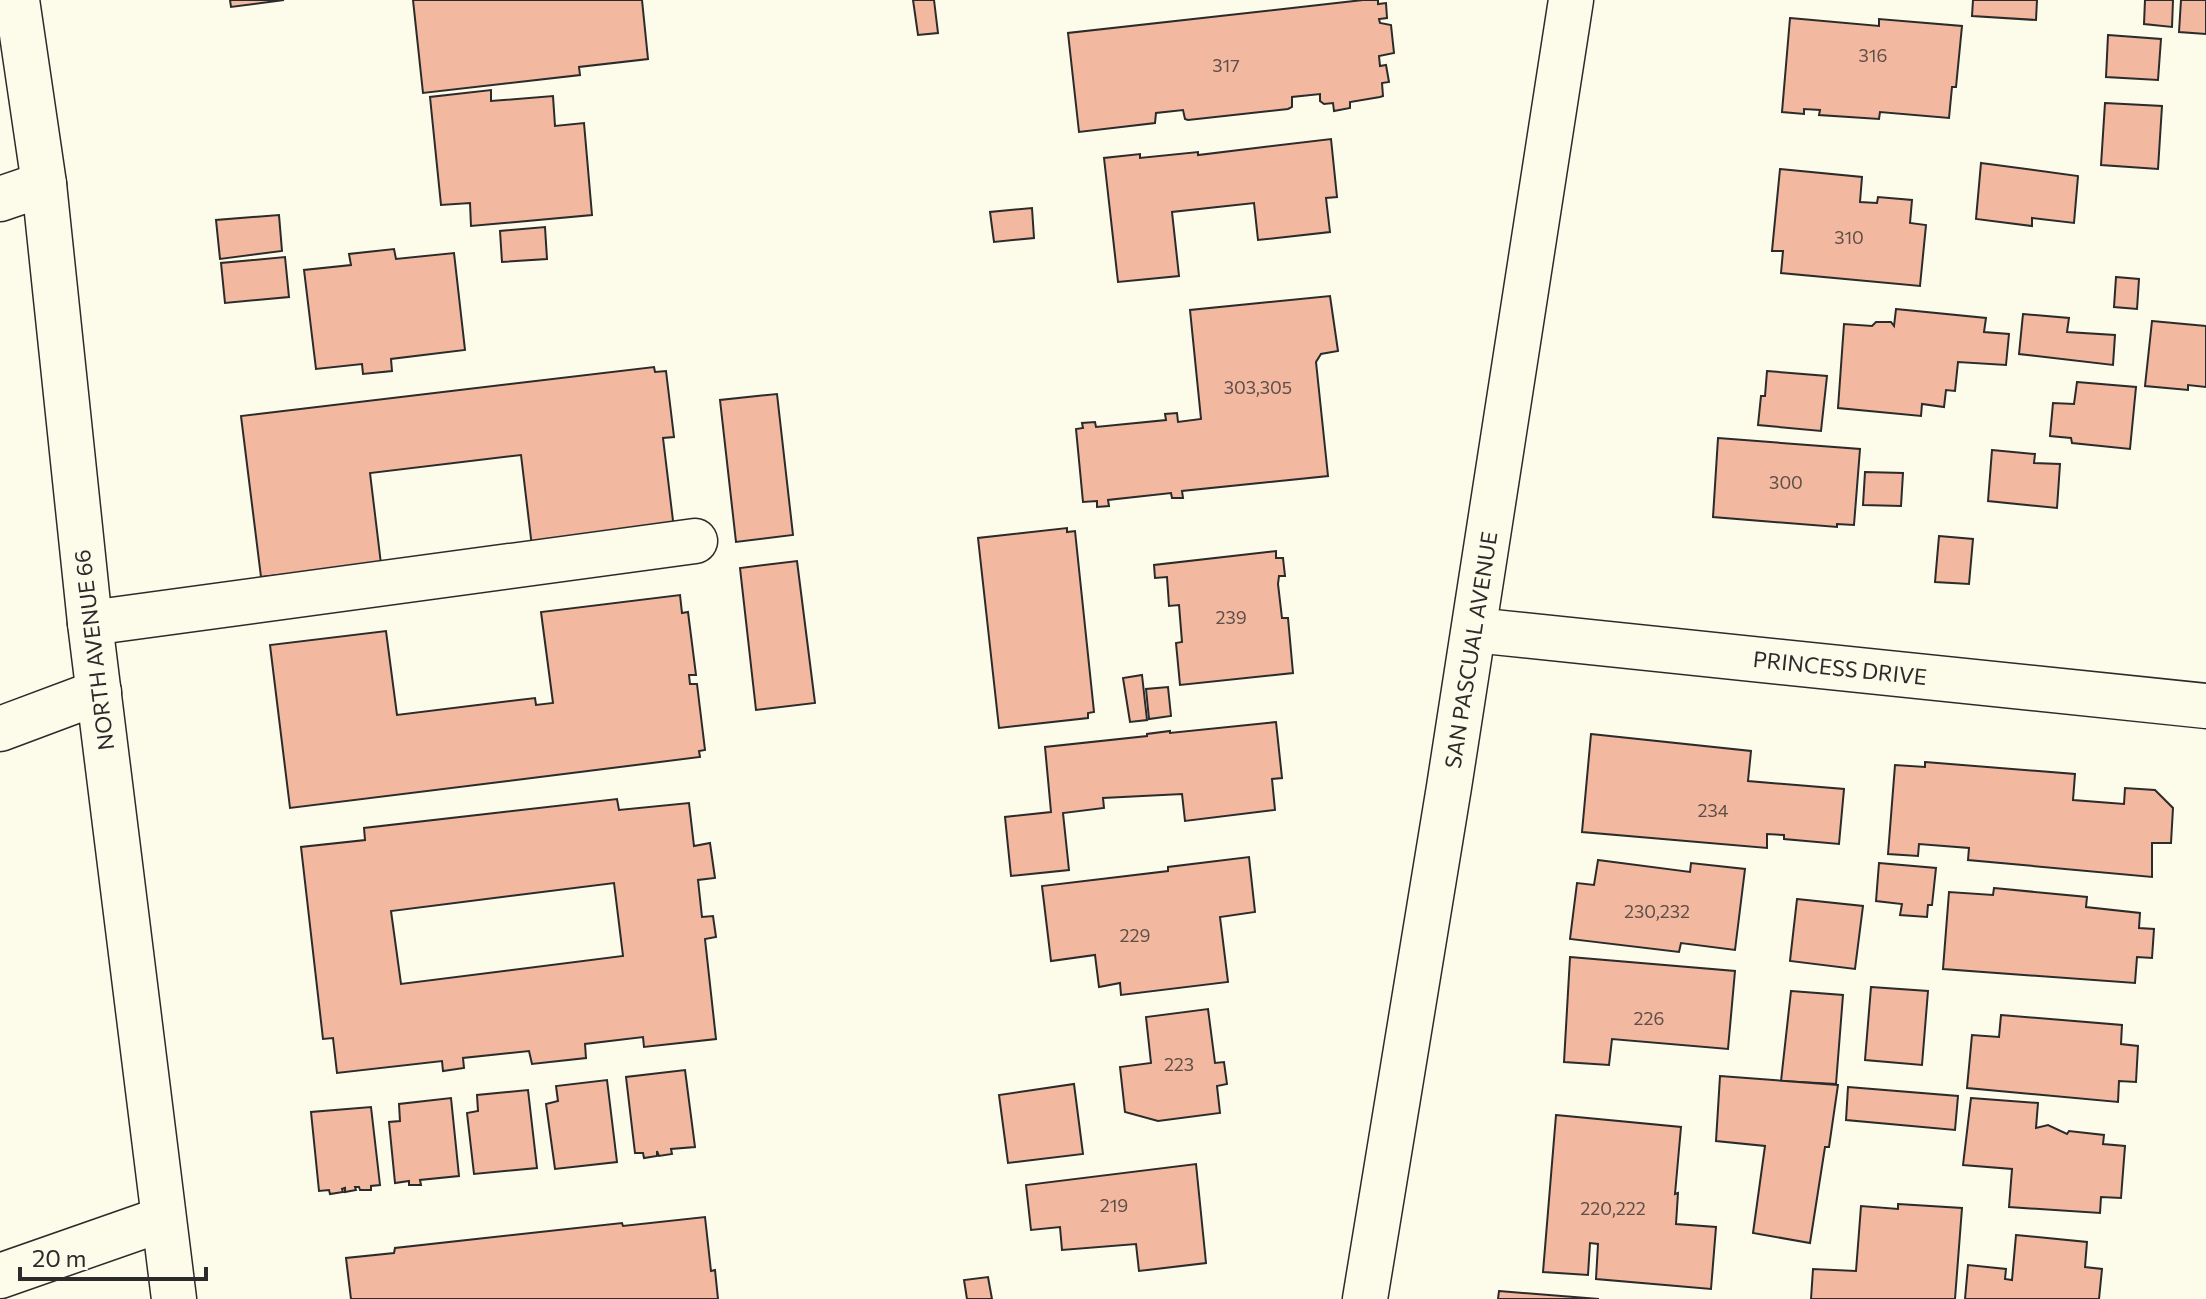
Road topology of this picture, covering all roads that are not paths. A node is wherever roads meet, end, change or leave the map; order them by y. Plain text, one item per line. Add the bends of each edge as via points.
1 (17, 0) edge
2 (1571, 0) edge
3 (44, 184) junction
4 (0, 199) edge
5 (695, 541) dead end
6 (90, 623) junction
7 (1474, 630) junction
8 (99, 692) junction
9 (2206, 706) edge
10 (0, 729) edge
11 (163, 1219) junction
12 (0, 1276) edge
13 (174, 1299) edge
14 (1365, 1299) edge

1 - 3 street, NORTH AVENUE 66
2 - 7 street, SAN PASCUAL AVENUE
3 - 4 street
3 - 6 street, NORTH AVENUE 66
5 - 6 street
6 - 8 street, NORTH AVENUE 66
7 - 9 street, PRINCESS DRIVE
7 - 14 street, SAN PASCUAL AVENUE
8 - 10 street
8 - 11 street, NORTH AVENUE 66
11 - 12 street
11 - 13 street, NORTH AVENUE 66

